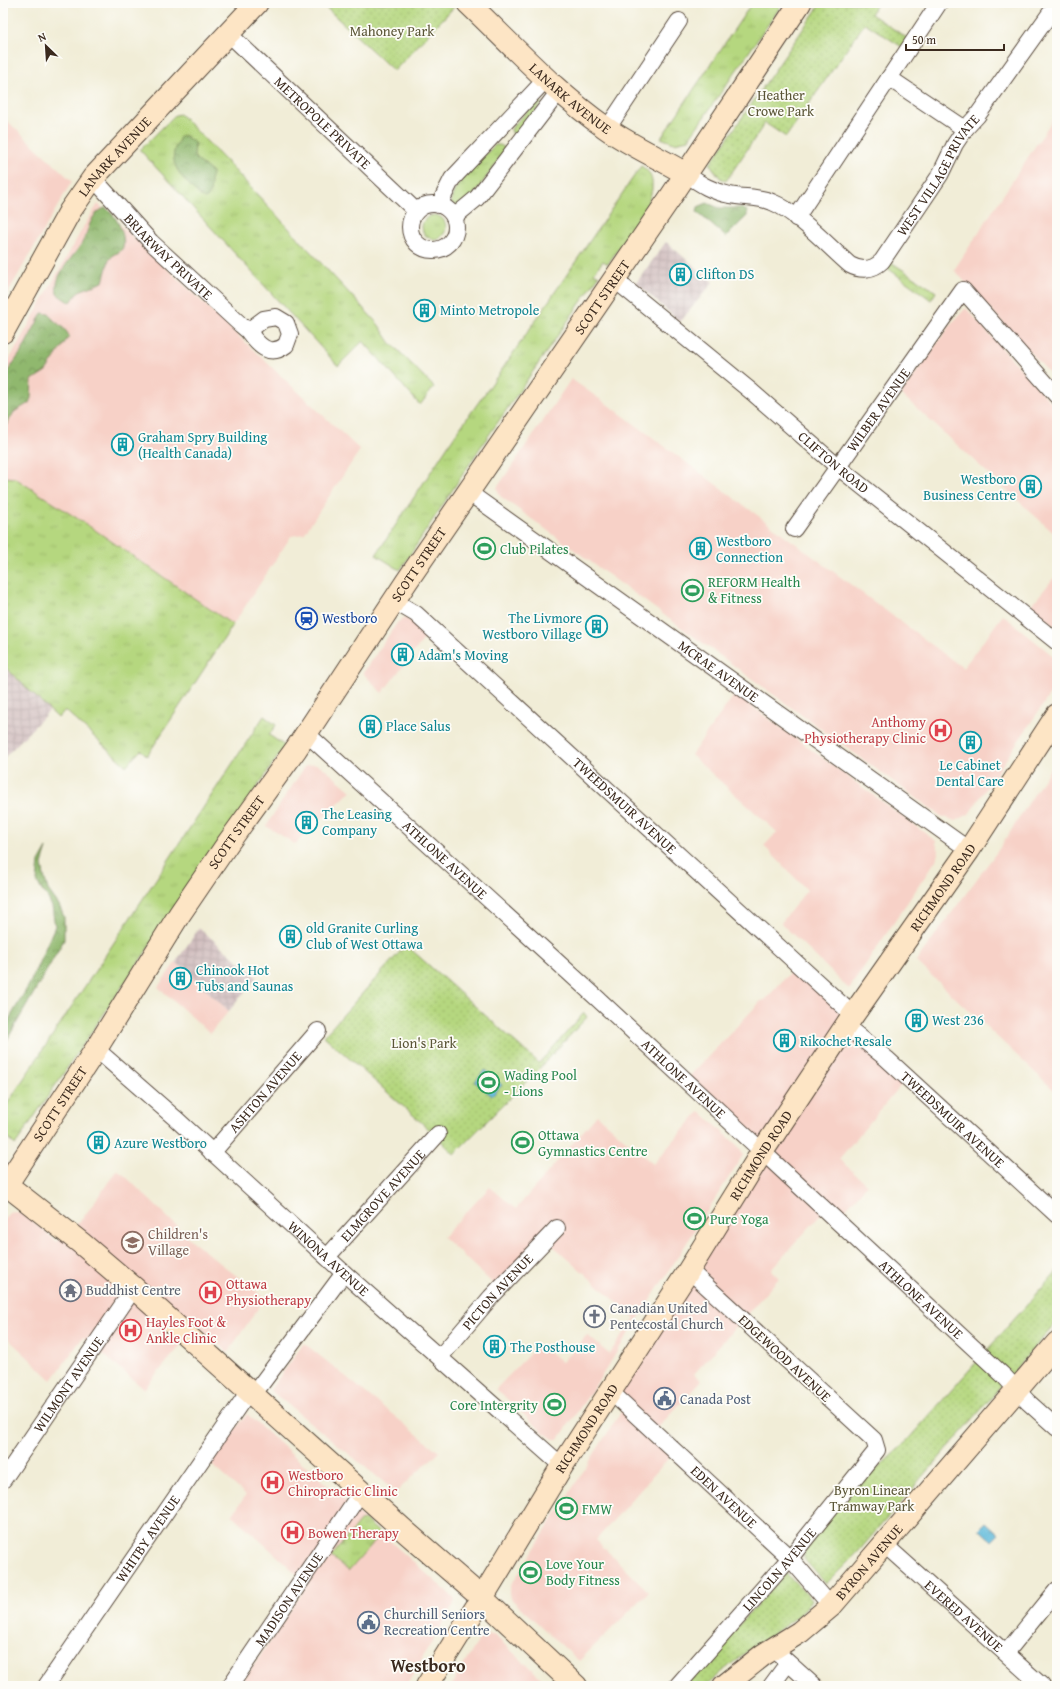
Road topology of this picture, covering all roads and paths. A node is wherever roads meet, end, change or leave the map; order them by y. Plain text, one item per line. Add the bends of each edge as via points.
1 (257, 3) edge
2 (468, 3) edge
3 (800, 3) edge
4 (939, 3) edge
5 (1056, 3) edge
6 (679, 21) dead end
7 (229, 34) junction
8 (889, 78) junction
9 (554, 84) junction
10 (965, 129) junction
11 (613, 133) junction
12 (686, 174) junction
13 (93, 178) junction
14 (439, 205) junction
15 (416, 211) junction
16 (454, 218) junction
17 (796, 218) junction
18 (614, 279) junction
19 (248, 331) dead end
20 (3, 332) edge
21 (1057, 396) edge
22 (838, 467) junction
23 (468, 492) junction
24 (794, 529) dead end
25 (394, 601) junction
26 (1057, 642) edge
27 (1057, 715) edge
28 (306, 733) junction
29 (969, 850) junction
30 (849, 1021) junction
31 (318, 1031) dead end
32 (96, 1049) junction
33 (438, 1134) dead end
34 (762, 1152) junction
35 (212, 1153) junction
36 (4, 1185) edge
37 (1057, 1215) edge
38 (557, 1228) dead end
39 (327, 1257) junction
40 (689, 1270) junction
41 (344, 1273) junction
42 (134, 1288) junction
43 (1057, 1343) edge
44 (440, 1357) junction
45 (1016, 1389) junction
46 (611, 1392) junction
47 (251, 1393) junction
48 (1057, 1428) edge
49 (876, 1450) joint
50 (562, 1466) junction
51 (3, 1480) edge
52 (361, 1492) junction
53 (885, 1544) junction
54 (790, 1558) junction
55 (1057, 1590) edge
56 (482, 1598) junction
57 (831, 1606) junction
58 (1006, 1653) junction
59 (782, 1656) junction
60 (809, 1681) edge
61 (46, 1686) edge
62 (230, 1686) edge
63 (427, 1686) edge
64 (576, 1686) edge
65 (677, 1686) edge
66 (724, 1686) edge
67 (771, 1686) edge
68 (1042, 1686) edge

1 - 7 main road, LANARK AVENUE
2 - 9 main road, LANARK AVENUE
3 - 12 main road, SCOTT STREET
4 - 8 street
5 - 10 street, WEST VILLAGE PRIVATE via 977,116
6 - 11 street
7 - 13 main road, LANARK AVENUE
7 - 15 street, METROPOLE PRIVATE
8 - 10 street
8 - 17 street
9 - 11 main road, LANARK AVENUE
9 - 14 street via 452,178
9 - 16 street via 477,198
10 - 17 street, WEST VILLAGE PRIVATE via 940,175 882,261 872,268 861,269 850,265
11 - 12 main road, LANARK AVENUE
12 - 17 street, WEST VILLAGE PRIVATE via 705,187 730,195 761,199 783,208
12 - 18 main road, SCOTT STREET
13 - 19 street, BRIARWAY PRIVATE via 150,242
13 - 20 main road, LANARK AVENUE via 70,211
14 - 15 street via 427,205
14 - 16 street
15 - 16 street via 411,223 412,235 419,245 431,249 442,248 452,240 456,229
18 - 22 street, CLIFTON ROAD via 752,392
18 - 23 main road, SCOTT STREET
21 - 22 street, WILBER AVENUE via 963,290
22 - 24 street, WILBER AVENUE
22 - 26 street, CLIFTON ROAD
23 - 25 main road, SCOTT STREET
23 - 29 street, MCRAE AVENUE
25 - 28 main road, SCOTT STREET
25 - 30 street, TWEEDSMUIR AVENUE via 416,614
27 - 29 main road, RICHMOND ROAD
28 - 32 main road, SCOTT STREET via 179,915
28 - 34 street, ATHLONE AVENUE
29 - 30 main road, RICHMOND ROAD
30 - 34 main road, RICHMOND ROAD
30 - 37 street, TWEEDSMUIR AVENUE via 886,1059
31 - 35 street, ASHTON AVENUE
32 - 35 street, WINONA AVENUE
32 - 36 main road, SCOTT STREET
33 - 39 street, ELMGROVE AVENUE
34 - 40 main road, RICHMOND ROAD
34 - 45 street, ATHLONE AVENUE
35 - 39 street, WINONA AVENUE
36 - 42 main road
38 - 44 street, PICTON AVENUE via 491,1297
39 - 41 street, WINONA AVENUE
40 - 46 main road, RICHMOND ROAD
40 - 49 street, EDGEWOOD AVENUE via 874,1440
41 - 44 street, WINONA AVENUE
41 - 47 street, WHITBY AVENUE
42 - 47 main road
42 - 51 street, WILMONT AVENUE
43 - 45 main road, BYRON AVENUE
44 - 50 street, WINONA AVENUE
45 - 48 street, ATHLONE AVENUE
45 - 53 main road, BYRON AVENUE
46 - 50 main road, RICHMOND ROAD
46 - 54 street, EDEN AVENUE
47 - 52 main road
47 - 61 street, WHITBY AVENUE
49 - 54 street, LINCOLN AVENUE
50 - 56 main road, RICHMOND ROAD
52 - 56 main road
52 - 62 street, MADISON AVENUE
53 - 57 main road, BYRON AVENUE
53 - 58 street, EVERED AVENUE
54 - 57 street, EDEN AVENUE
54 - 65 street, LINCOLN AVENUE
55 - 58 street
56 - 63 main road, RICHMOND ROAD
56 - 64 main road
57 - 59 main road, BYRON AVENUE via 800,1632
58 - 68 street, EVERED AVENUE
59 - 60 street
59 - 66 main road, BYRON AVENUE via 745,1668
59 - 67 street

